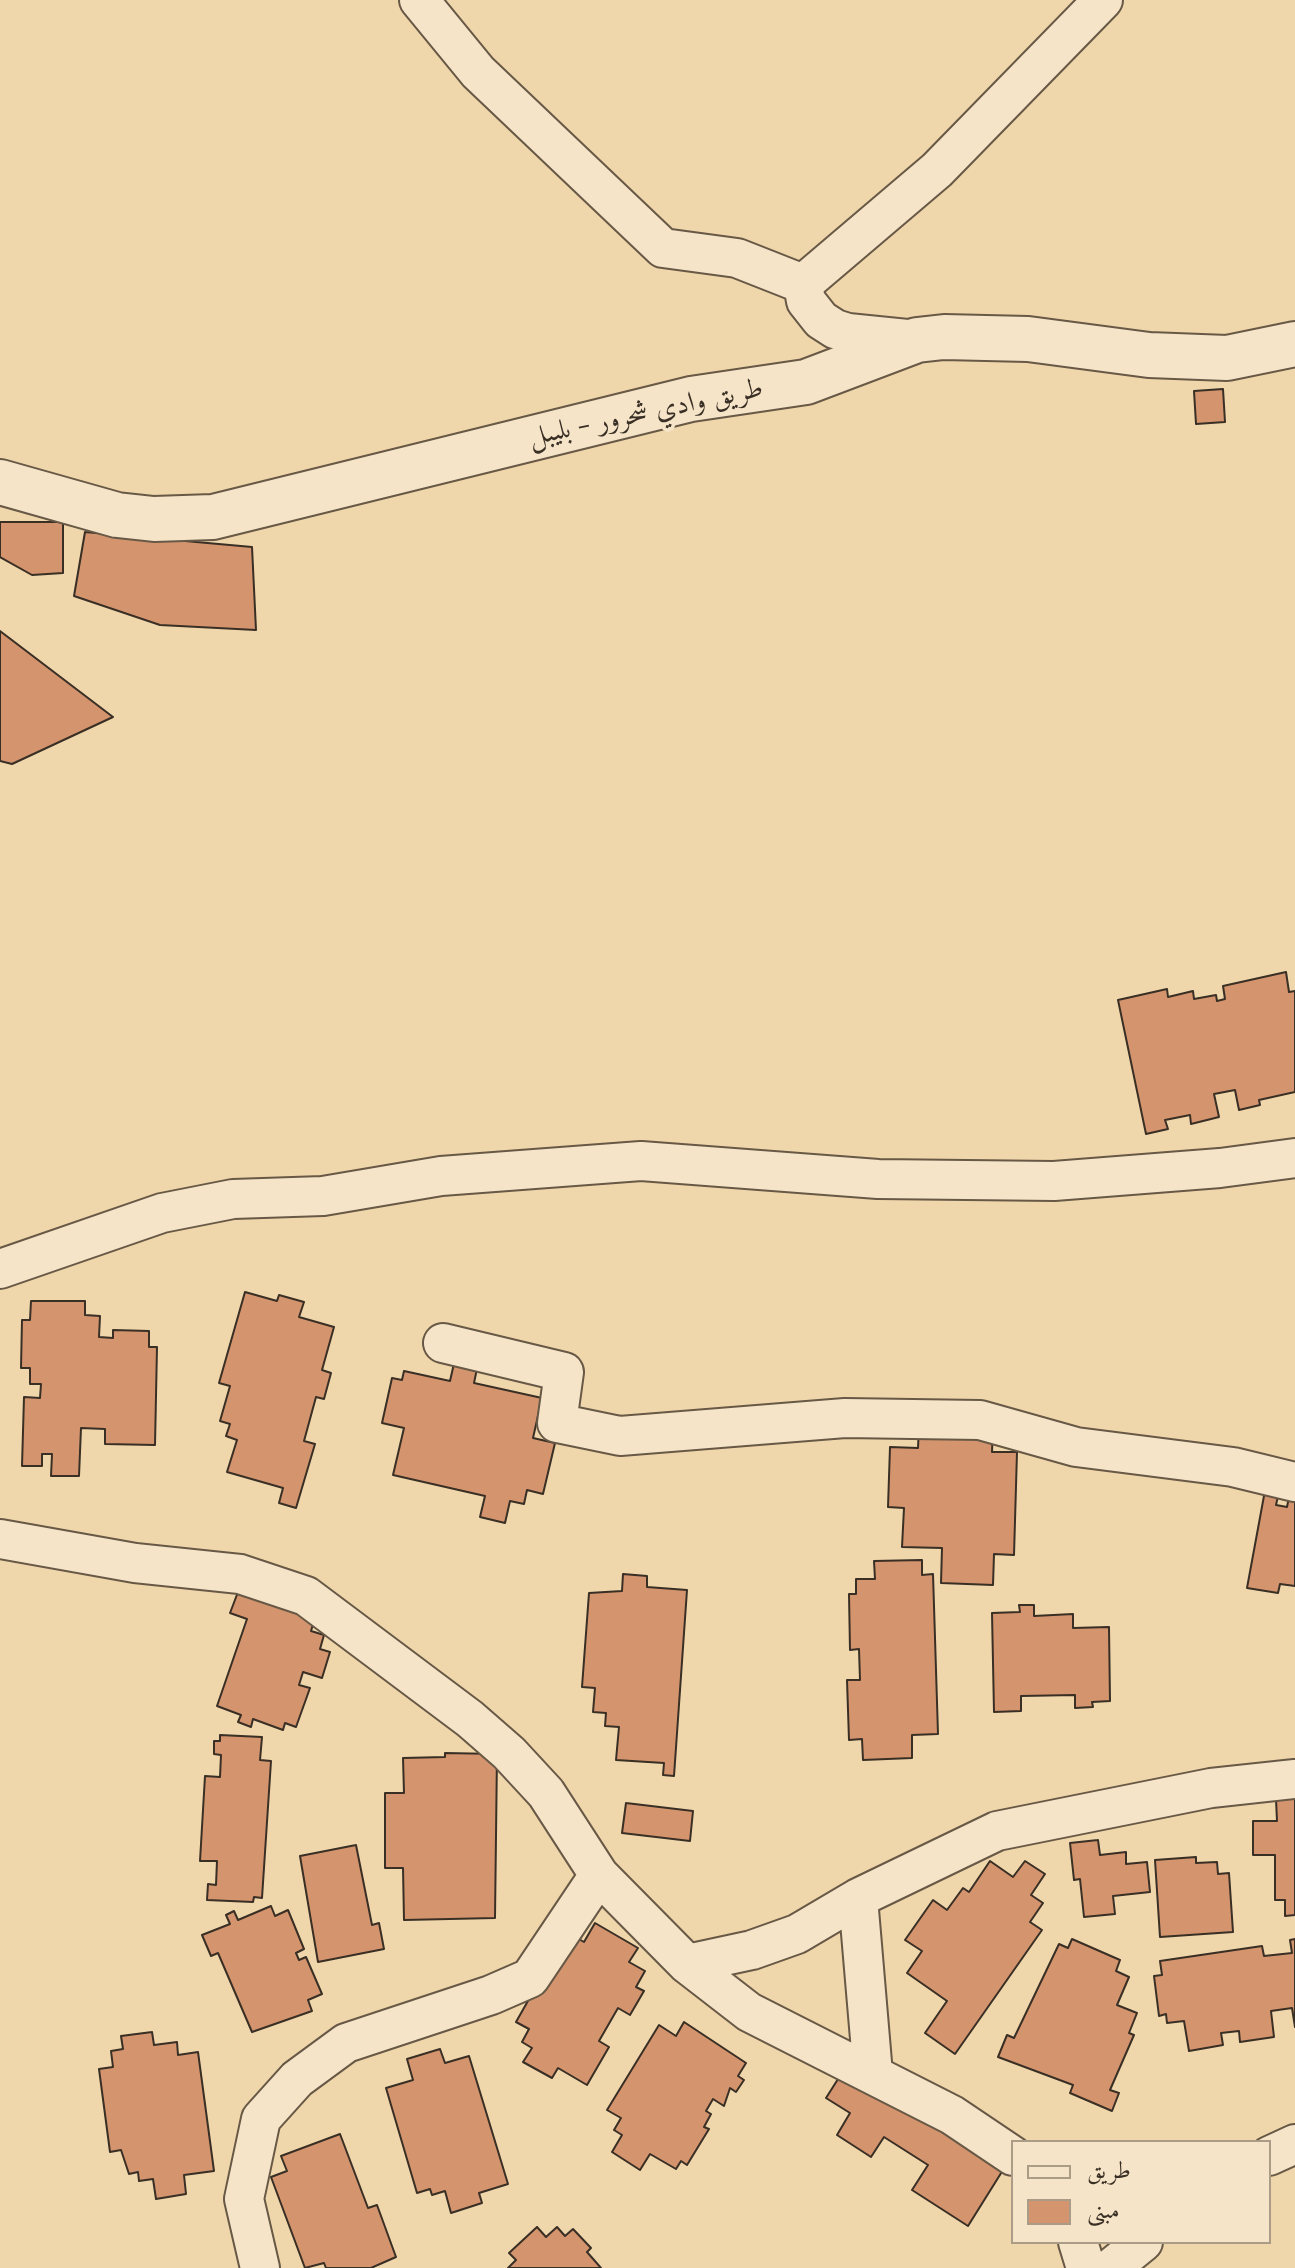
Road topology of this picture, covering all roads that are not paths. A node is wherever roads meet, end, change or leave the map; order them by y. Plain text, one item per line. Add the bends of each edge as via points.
1 (419, 0) edge
2 (1103, 0) edge
3 (803, 284) junction
4 (917, 340) junction
5 (1295, 344) edge
6 (0, 482) edge
7 (1295, 1158) edge
8 (0, 1269) edge
9 (443, 1343) dead end
10 (1295, 1482) edge
11 (0, 1539) edge
12 (1295, 1779) edge
13 (599, 1875) junction
14 (858, 1898) junction
15 (687, 1964) junction
16 (873, 2074) junction
17 (1295, 2144) edge
18 (1011, 2155) edge
19 (1271, 2155) edge
20 (1079, 2244) edge
21 (1141, 2244) edge
22 (260, 2268) edge
23 (1086, 2268) edge
24 (1111, 2268) edge

1 - 3 street via 478,72 663,248 737,258
2 - 3 street via 937,170
3 - 4 street via 806,301 835,329
4 - 5 street, طريق وادي شحرور - بليبل via 1028,339 1149,355 1227,358
4 - 6 street, طريق وادي شحرور - بليبل via 806,382 691,399 213,517 117,515
7 - 8 street via 1054,1181 878,1179 641,1161 441,1176 323,1196 233,1199 162,1213
9 - 10 street via 564,1372 557,1423 620,1436 845,1418 980,1420 1076,1447 1233,1467
11 - 13 street via 135,1563 240,1574 306,1596 509,1753 546,1793
12 - 14 street via 1102,1807 997,1831
13 - 15 street
13 - 22 street via 530,1978 346,2043 297,2079 261,2119 244,2199
14 - 15 street via 797,1934
14 - 16 street
15 - 16 street via 749,2012
16 - 18 street via 952,2115
17 - 19 street
20 - 23 street
21 - 24 street

